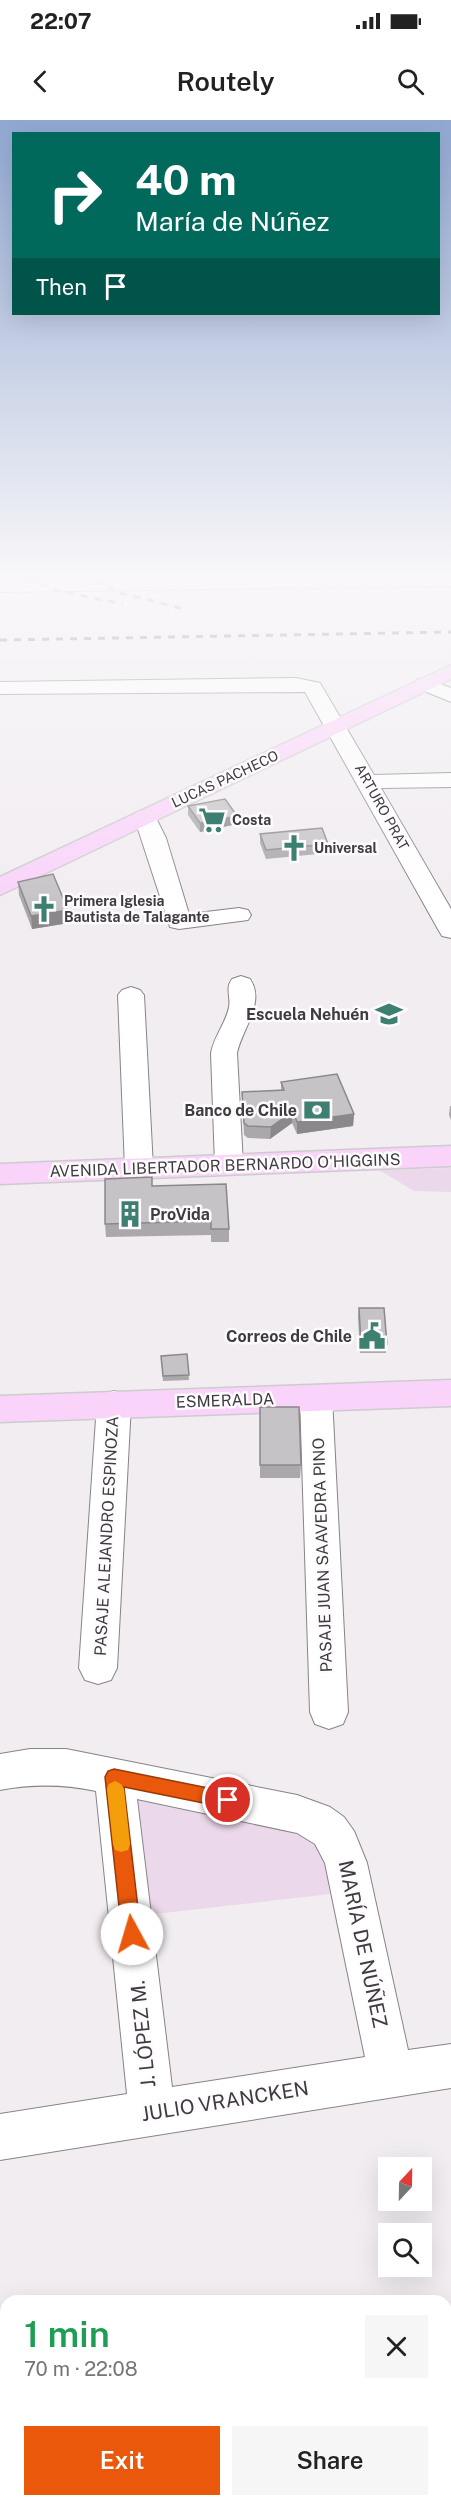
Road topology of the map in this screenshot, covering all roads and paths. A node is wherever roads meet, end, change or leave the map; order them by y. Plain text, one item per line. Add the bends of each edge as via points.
1 (424, 684) joint
2 (0, 688) edge
3 (451, 696) edge
4 (337, 726) junction
5 (451, 780) edge
6 (368, 782) junction
7 (145, 817) junction
8 (0, 887) edge
9 (239, 915) dead end
10 (451, 931) edge
11 (241, 984) dead end
12 (131, 995) dead end
13 (451, 1156) edge
14 (230, 1165) junction
15 (139, 1168) junction
16 (0, 1174) edge
17 (451, 1393) edge
18 (315, 1397) junction
19 (114, 1404) junction
20 (0, 1409) edge
21 (98, 1668) dead end
22 (329, 1712) dead end
23 (0, 1772) edge
24 (114, 1777) junction
25 (451, 2066) edge
26 (390, 2076) junction
27 (152, 2113) junction
28 (0, 2137) edge

1 - 3 street
1 - 4 main road, LUCAS PACHECO
2 - 4 street, ARTURO PRAT via 310,686 318,690
4 - 6 street, ARTURO PRAT
4 - 7 main road, LUCAS PACHECO
5 - 6 street
6 - 10 street, ARTURO PRAT
7 - 8 main road, LUCAS PACHECO
7 - 9 street via 179,922
11 - 14 street via 242,1007 224,1053
12 - 15 street
13 - 14 main road, AVENIDA LIBERTADOR BERNARDO O'HIGGINS
14 - 15 main road, AVENIDA LIBERTADOR BERNARDO O'HIGGINS
15 - 16 main road, AVENIDA LIBERTADOR BERNARDO O'HIGGINS
17 - 18 main road, ESMERALDA
18 - 19 main road, ESMERALDA
18 - 22 street, PASAJE JUAN SAAVEDRA PINO
19 - 20 main road, ESMERALDA
19 - 21 street, PASAJE ALEJANDRO ESPINOZA
23 - 24 street, MARÍA DE NÚÑEZ via 66,1767
24 - 26 street, MARÍA DE NÚÑEZ via 308,1816 335,1836 346,1863
24 - 27 street, J. LÓPEZ M.
25 - 26 street, JULIO VRANCKEN
26 - 27 street, JULIO VRANCKEN
27 - 28 street, JULIO VRANCKEN

